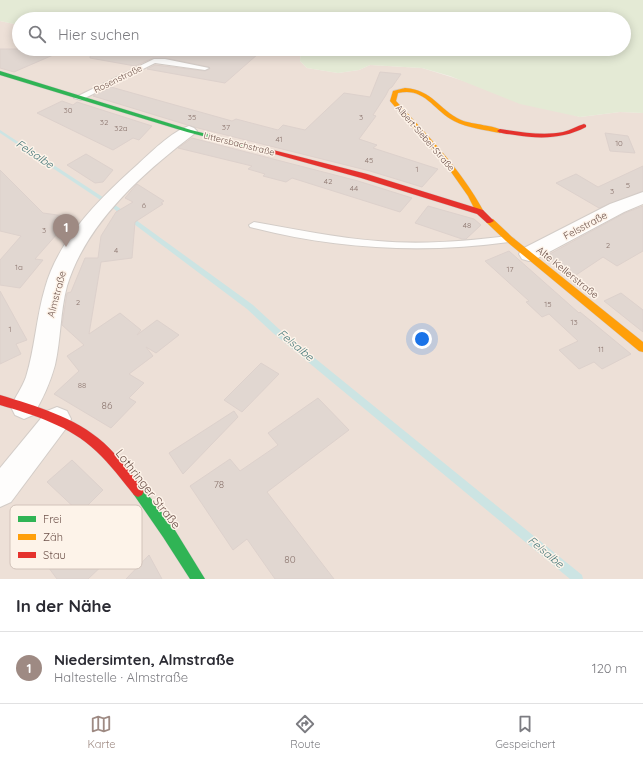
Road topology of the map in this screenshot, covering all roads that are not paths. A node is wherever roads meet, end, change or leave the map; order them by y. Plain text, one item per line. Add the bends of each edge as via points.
1 (205, 68) dead end
2 (0, 73) edge
3 (78, 98) junction
4 (584, 126) dead end
5 (189, 132) junction
6 (643, 197) edge
7 (480, 212) junction
8 (254, 226) dead end
9 (509, 239) junction
10 (529, 254) junction
11 (643, 348) edge
12 (0, 400) edge
13 (24, 406) junction
14 (57, 419) junction
15 (0, 492) edge
16 (198, 579) edge

1 - 3 lane, Rosenstraße via 154,61
2 - 3 street, Littersbachstraße
3 - 5 street, Littersbachstraße
4 - 7 street, Albert-Siebel-Straße via 572,132 548,135 487,128 456,119 419,91 405,89 395,92 393,101 453,170 469,191
5 - 7 street, Littersbachstraße via 364,176
5 - 13 street, Almstraße via 152,160 109,203 63,267 52,307 39,379
6 - 10 street, Felsstraße
7 - 9 street, Alte Kellerstraße
8 - 9 lane via 385,245 465,244
9 - 10 street, Alte Kellerstraße
10 - 11 street, Alte Kellerstraße
12 - 13 street, Lothringer Straße
13 - 14 street, Lothringer Straße
14 - 15 street
14 - 16 street, Lothringer Straße via 91,439 121,470 153,511

